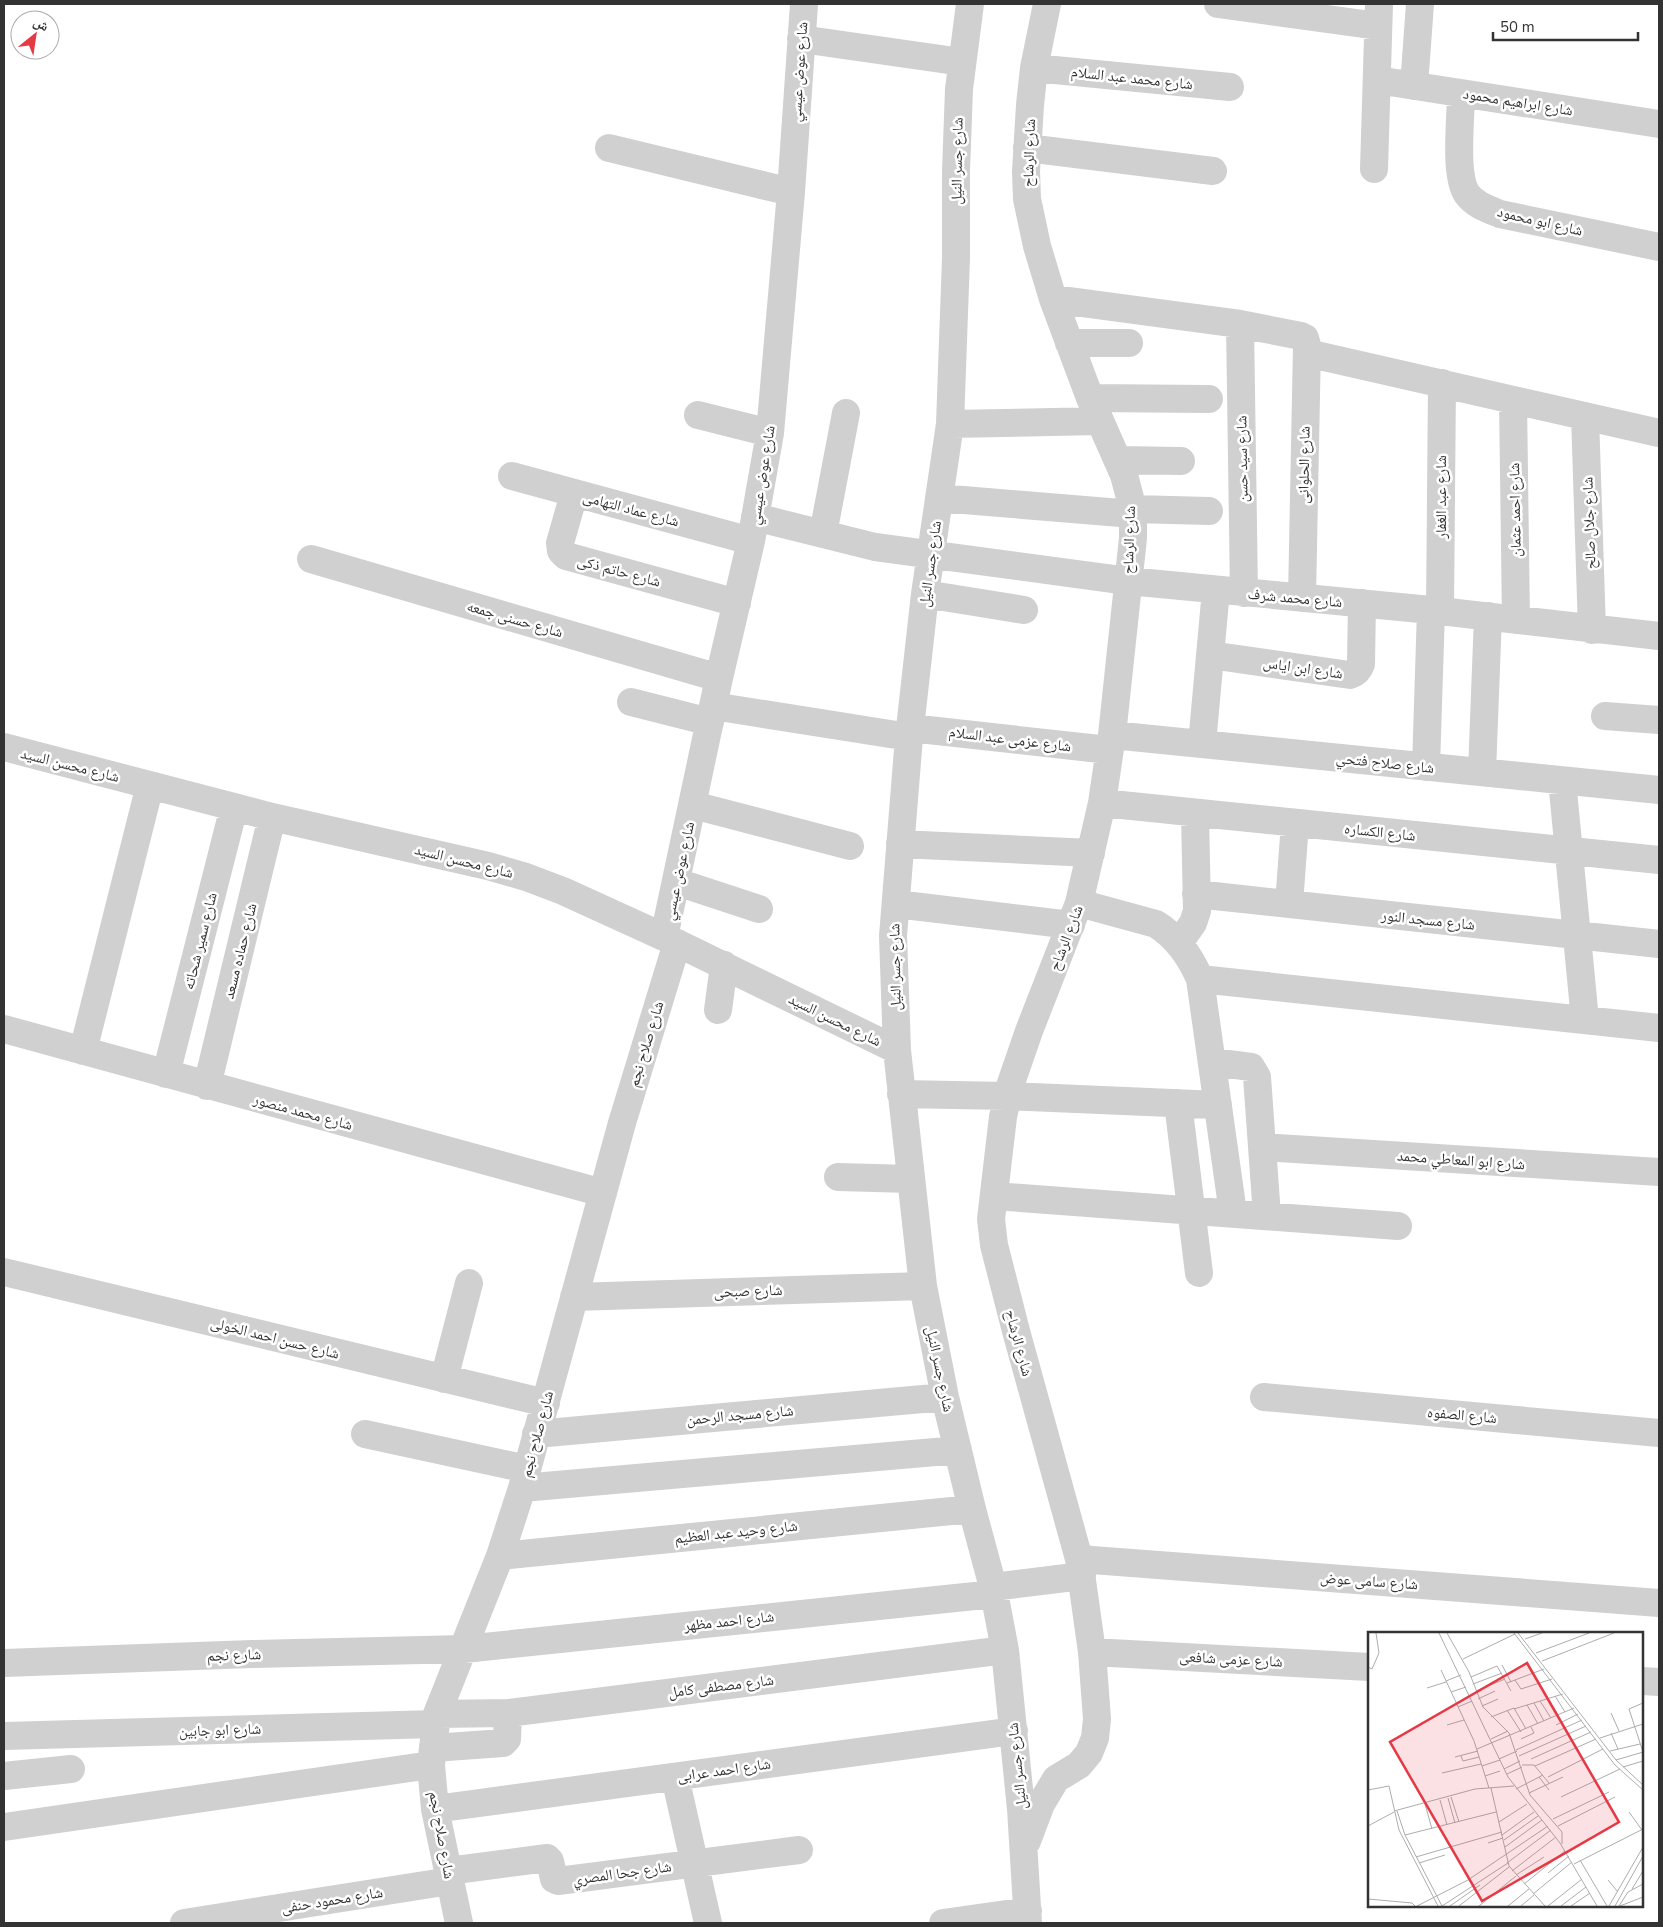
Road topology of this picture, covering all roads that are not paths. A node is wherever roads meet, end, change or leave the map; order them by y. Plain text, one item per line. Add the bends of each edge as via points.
1 (804, 4) edge
2 (970, 4) edge
3 (1047, 4) edge
4 (1218, 4) edge
5 (1420, 4) edge
6 (1379, 15) edge
7 (801, 39) junction
8 (962, 62) junction
9 (1034, 68) junction
10 (1377, 80) junction
11 (1414, 86) junction
12 (1230, 87) dead end
13 (1461, 93) junction
14 (1659, 124) edge
15 (609, 148) dead end
16 (1027, 148) junction
17 (1374, 169) dead end
18 (1212, 171) dead end
19 (791, 192) junction
20 (1659, 247) edge
21 (1053, 299) junction
22 (1240, 324) junction
23 (1069, 342) junction
24 (1128, 343) dead end
25 (1304, 344) junction
26 (1442, 383) junction
27 (1210, 399) dead end
28 (1513, 400) junction
29 (1095, 409) junction
30 (846, 413) dead end
31 (698, 415) dead end
32 (1585, 416) junction
33 (950, 424) junction
34 (770, 433) junction
35 (1659, 433) edge
36 (1118, 460) junction
37 (1181, 461) dead end
38 (512, 476) dead end
39 (574, 494) junction
40 (939, 498) junction
41 (1209, 511) dead end
42 (1133, 512) junction
43 (753, 529) junction
44 (823, 534) junction
45 (931, 554) junction
46 (311, 559) dead end
47 (1128, 581) junction
48 (1216, 590) junction
49 (1244, 593) junction
50 (925, 594) junction
51 (1302, 598) junction
52 (737, 603) junction
53 (1362, 604) junction
54 (1024, 610) dead end
55 (1436, 610) junction
56 (1488, 616) junction
57 (1516, 620) junction
58 (1592, 630) junction
59 (1659, 636) edge
60 (1210, 655) junction
61 (719, 678) junction
62 (631, 702) dead end
63 (712, 714) junction
64 (1605, 716) dead end
65 (1659, 720) edge
66 (909, 732) junction
67 (1111, 743) junction
68 (1202, 744) junction
69 (4, 747) edge
70 (1426, 767) junction
71 (1482, 772) junction
72 (1562, 780) junction
73 (150, 785) junction
74 (1659, 790) edge
75 (1102, 803) junction
76 (693, 806) junction
77 (234, 807) junction
78 (1195, 813) junction
79 (272, 817) junction
80 (1295, 823) junction
81 (900, 844) junction
82 (850, 846) dead end
83 (1568, 851) junction
84 (1091, 853) junction
85 (1659, 860) edge
86 (677, 882) junction
87 (1196, 894) junction
88 (896, 904) junction
89 (1289, 904) junction
90 (759, 909) dead end
91 (1075, 914) junction
92 (1577, 936) junction
93 (670, 940) junction
94 (1179, 943) junction
95 (1659, 944) edge
96 (724, 965) junction
97 (1200, 979) junction
98 (718, 1010) dead end
99 (1585, 1020) junction
100 (1659, 1028) edge
101 (4, 1029) edge
102 (897, 1050) junction
103 (83, 1051) junction
104 (1213, 1062) junction
105 (166, 1074) junction
106 (207, 1086) junction
107 (902, 1094) junction
108 (1007, 1096) junction
109 (1178, 1103) junction
110 (1218, 1104) junction
111 (1262, 1147) junction
112 (1659, 1172) edge
113 (838, 1177) dead end
114 (911, 1178) junction
115 (603, 1193) junction
116 (994, 1196) junction
117 (1192, 1209) junction
118 (1233, 1213) junction
119 (1267, 1216) junction
120 (1398, 1226) dead end
121 (4, 1272) edge
122 (1199, 1272) dead end
123 (468, 1283) dead end
124 (923, 1286) junction
125 (574, 1297) junction
126 (444, 1379) junction
127 (945, 1397) junction
128 (1264, 1397) dead end
129 (546, 1403) junction
130 (1659, 1433) edge
131 (365, 1434) dead end
132 (536, 1434) junction
133 (958, 1450) junction
134 (524, 1478) junction
135 (972, 1509) junction
136 (500, 1556) junction
137 (1080, 1568) junction
138 (994, 1591) junction
139 (1659, 1603) edge
140 (464, 1649) junction
141 (1005, 1650) junction
142 (1092, 1652) junction
143 (4, 1662) edge
144 (1368, 1666) edge
145 (1643, 1681) edge
146 (1659, 1682) edge
147 (1014, 1731) junction
148 (4, 1736) edge
149 (434, 1738) junction
150 (70, 1769) dead end
151 (4, 1776) edge
152 (675, 1777) junction
153 (435, 1809) junction
154 (4, 1826) edge
155 (1024, 1849) junction
156 (800, 1850) dead end
157 (695, 1863) junction
158 (449, 1876) junction
159 (1028, 1917) edge
160 (184, 1923) edge
161 (459, 1923) edge
162 (708, 1923) edge
163 (943, 1923) edge

1 - 7 street, شارع عوض عيسي
2 - 8 street, شارع جسر النيل
3 - 9 street, شارع الرشاح
4 - 6 street
5 - 11 street
6 - 10 street
7 - 8 street
7 - 19 street, شارع عوض عيسي
8 - 33 street, شارع جسر النيل
9 - 12 street, شارع محمد عبد السلام
9 - 16 street, شارع الرشاح
10 - 11 street, شارع ابراهيم محمود
10 - 17 street
11 - 13 street, شارع ابراهيم محمود
13 - 14 street, شارع ابراهيم محمود
13 - 20 street, شارع ابو محمود via 1460,166 1467,193 1478,204 1500,214
15 - 19 street
16 - 18 street
16 - 21 street, شارع الرشاح via 1028,199 1037,246
19 - 34 street, شارع عوض عيسي
21 - 22 street
21 - 23 street, شارع الرشاح
22 - 25 street
22 - 49 street, شارع سيد حسن
23 - 24 street
23 - 29 street, شارع الرشاح
25 - 26 street
25 - 51 street, شارع الحلوانى
26 - 28 street
26 - 55 street, شارع عبد الغفار
27 - 29 street
28 - 32 street
28 - 57 street, شارع احمد عثمان
29 - 33 street
29 - 36 street, شارع الرشاح
30 - 44 street
31 - 34 street
32 - 35 street
32 - 58 street, شارع جلال صالح
33 - 40 street, شارع جسر النيل
34 - 43 street, شارع عوض عيسي
36 - 37 street
36 - 42 street, شارع الرشاح
38 - 39 street, شارع عماد التهامى
39 - 43 street, شارع عماد التهامى
39 - 52 street, شارع حاتم ذكى via 560,543 566,556
40 - 42 street
40 - 45 street, شارع جسر النيل
41 - 42 street
42 - 47 street, شارع الرشاح
43 - 44 street, شارع عماد التهامى
43 - 52 street, شارع عوض عيسي
44 - 45 street, شارع محمد شرف via 875,547
45 - 47 street, شارع محمد شرف
45 - 50 street, شارع جسر النيل
46 - 61 street, شارع حسنى جمعه
47 - 48 street, شارع محمد شرف
47 - 67 street, شارع الرشاح
48 - 49 street, شارع محمد شرف
48 - 60 street
49 - 51 street, شارع محمد شرف
50 - 54 street
50 - 66 street, شارع جسر النيل
51 - 53 street, شارع محمد شرف
52 - 61 street, شارع عوض عيسي
53 - 55 street, شارع محمد شرف
53 - 60 street, شارع ابن اياس via 1361,664 1354,674
55 - 56 street, شارع محمد شرف
55 - 70 street, شارع عبد الغفار
56 - 57 street, شارع محمد شرف
56 - 71 street
57 - 58 street, شارع محمد شرف
58 - 59 street, شارع محمد شرف
60 - 68 street
61 - 63 street, شارع عوض عيسي
62 - 63 street, شارع عزمى عبد السلام
63 - 66 street, شارع عزمى عبد السلام
63 - 76 street, شارع عوض عيسي
64 - 65 street
66 - 67 street, شارع عزمى عبد السلام
66 - 81 street, شارع جسر النيل
67 - 68 street, شارع صلاح فتحي
67 - 75 street, شارع الرشاح
68 - 70 street, شارع صلاح فتحي
69 - 73 street, شارع محسن السيد
70 - 71 street, شارع صلاح فتحي
71 - 72 street, شارع صلاح فتحي
72 - 74 street, شارع صلاح فتحي
72 - 83 street
73 - 77 street, شارع محسن السيد
73 - 103 street
75 - 78 street, شارع الكساره
75 - 84 street, شارع الرشاح
76 - 82 street
76 - 86 street, شارع عوض عيسي
77 - 79 street, شارع محسن السيد
77 - 105 street, شارع سمير شحاته
78 - 80 street, شارع الكساره
78 - 87 street
79 - 93 street, شارع محسن السيد via 526,877
79 - 106 street, شارع حماده مسعد
80 - 83 street, شارع الكساره
80 - 89 street
81 - 84 street
81 - 88 street, شارع جسر النيل
83 - 85 street, شارع الكساره
83 - 92 street
84 - 91 street, شارع الرشاح
86 - 90 street
86 - 93 street, شارع عوض عيسي
87 - 89 street, شارع مسجد النور
87 - 94 street via 1195,917
88 - 91 street
88 - 102 street, شارع جسر النيل
89 - 92 street, شارع مسجد النور
91 - 94 street via 1156,924
91 - 108 street, شارع الرشاح
92 - 95 street, شارع مسجد النور
92 - 99 street
93 - 96 street, شارع محسن السيد
93 - 115 street, شارع صلاح نجم
94 - 97 street via 1193,962
96 - 98 street
96 - 102 street, شارع محسن السيد
97 - 99 street
97 - 104 street
99 - 100 street
101 - 103 street, شارع محمد منصور
102 - 107 street, شارع جسر النيل
103 - 105 street, شارع محمد منصور
104 - 110 street
104 - 111 street via 1251,1067 1256,1073
105 - 106 street, شارع محمد منصور
106 - 115 street, شارع محمد منصور
107 - 108 street
107 - 114 street, شارع جسر النيل
108 - 109 street
108 - 116 street, شارع الرشاح
109 - 110 street
109 - 117 street
110 - 118 street
111 - 112 street, شارع ابو المعاطي محمد
111 - 119 street
113 - 114 street
114 - 124 street, شارع جسر النيل
115 - 125 street, شارع صلاح نجم
116 - 117 street
116 - 137 street, شارع الرشاح via 991,1219 994,1245
117 - 118 street
117 - 122 street
118 - 119 street
119 - 120 street
121 - 126 street, شارع حسن احمد الخولى
123 - 126 street
124 - 125 street, شارع صبحى
124 - 127 street, شارع جسر النيل
125 - 129 street, شارع صلاح نجم
126 - 129 street, شارع حسن احمد الخولى
127 - 132 street, شارع مسجد الرحمن
127 - 133 street, شارع جسر النيل
128 - 130 street, شارع الصفوه
129 - 132 street, شارع صلاح نجم
131 - 134 street
132 - 134 street, شارع صلاح نجم
133 - 134 street
133 - 135 street, شارع جسر النيل
134 - 136 street, شارع صلاح نجم
135 - 136 street, شارع وحيد عبد العظيم
135 - 138 street, شارع جسر النيل
136 - 140 street, شارع صلاح نجم
137 - 138 street, شارع سامى عوض
137 - 139 street, شارع سامى عوض
137 - 142 street, شارع الرشاح
138 - 140 street, شارع احمد مظهر
138 - 141 street, شارع جسر النيل
140 - 143 street, شارع نجم
140 - 149 street, شارع صلاح نجم
141 - 147 street, شارع جسر النيل
141 - 149 street, شارع مصطفى كامل via 508,1714
142 - 144 street, شارع عزمى شافعى
142 - 155 street, شارع الرشاح via 1097,1719 1095,1738 1079,1765 1052,1785 1040,1804
145 - 146 street
147 - 152 street, شارع احمد عرابى
147 - 155 street, شارع جسر النيل
148 - 149 street, شارع ابو جابين
149 - 153 street, شارع صلاح نجم
149 - 154 street
150 - 151 street
152 - 153 street, شارع احمد عرابى
152 - 157 street
153 - 158 street, شارع صلاح نجم
155 - 159 street, شارع جسر النيل
156 - 157 street
157 - 158 street, شارع جحا المصري via 558,1881 547,1858
157 - 162 street
158 - 160 street, شارع محمود حنفى
158 - 161 street, شارع صلاح نجم
159 - 163 street

